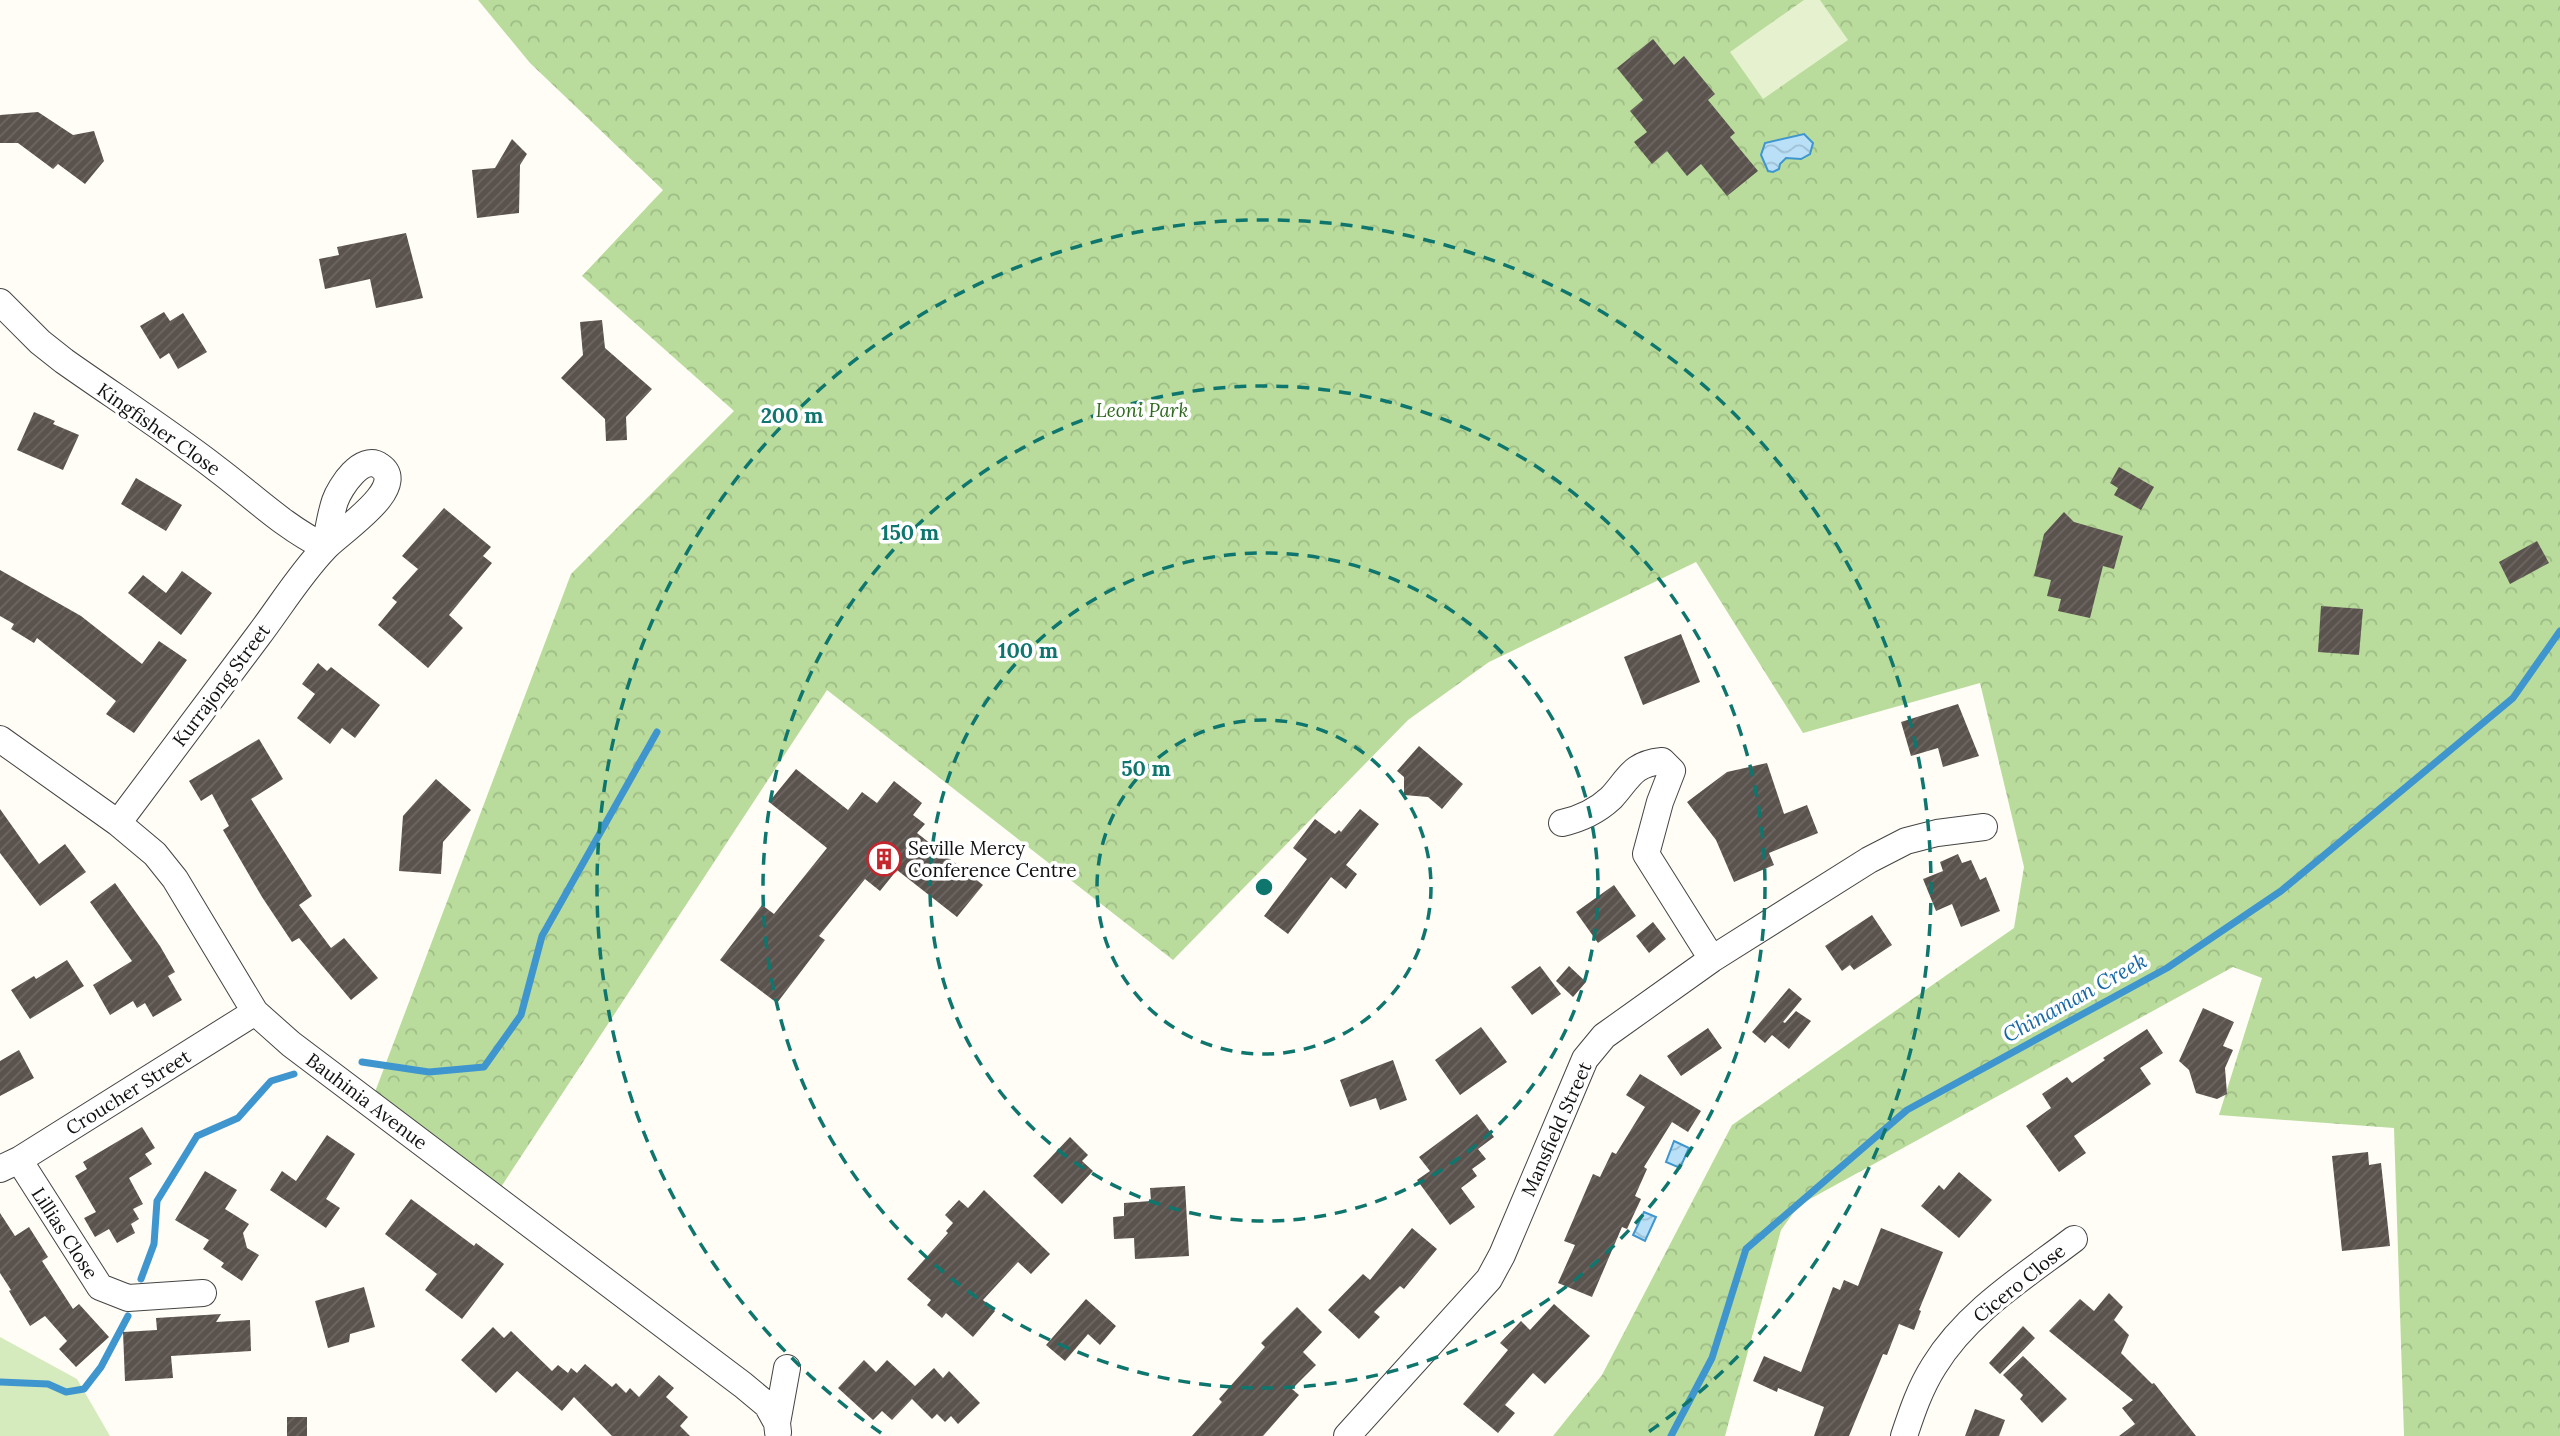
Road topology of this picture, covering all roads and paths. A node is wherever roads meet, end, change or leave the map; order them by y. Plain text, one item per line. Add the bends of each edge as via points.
1 (0, 302) edge
2 (325, 547) joint
3 (0, 739) edge
4 (1562, 822) dead end
5 (118, 823) junction
6 (1984, 827) dead end
7 (1713, 959) junction
8 (256, 1012) junction
9 (10, 1165) edge
10 (2074, 1239) dead end
11 (203, 1293) dead end
12 (787, 1368) dead end
13 (778, 1430) edge
14 (1347, 1436) edge
15 (1904, 1436) edge

1 - 2 street, Kingfisher Close via 64,362 217,469 266,510
2 - 5 street, Kurrajong Street
3 - 5 street, Bauhinia Avenue
4 - 7 street via 1581,819 1610,798 1628,775 1650,762 1662,761 1672,771 1646,854
5 - 8 street, Bauhinia Avenue via 155,854 175,879
6 - 7 street, Mansfield Street via 1906,841
7 - 14 street, Mansfield Street via 1604,1036 1585,1059 1489,1279
8 - 9 street, Croucher Street
8 - 13 street, Bauhinia Avenue via 291,1044 743,1385 767,1405
9 - 11 street, Lillias Close via 100,1287 128,1298
10 - 15 street, Cicero Close via 1984,1307 1955,1338 1916,1399
12 - 13 street

